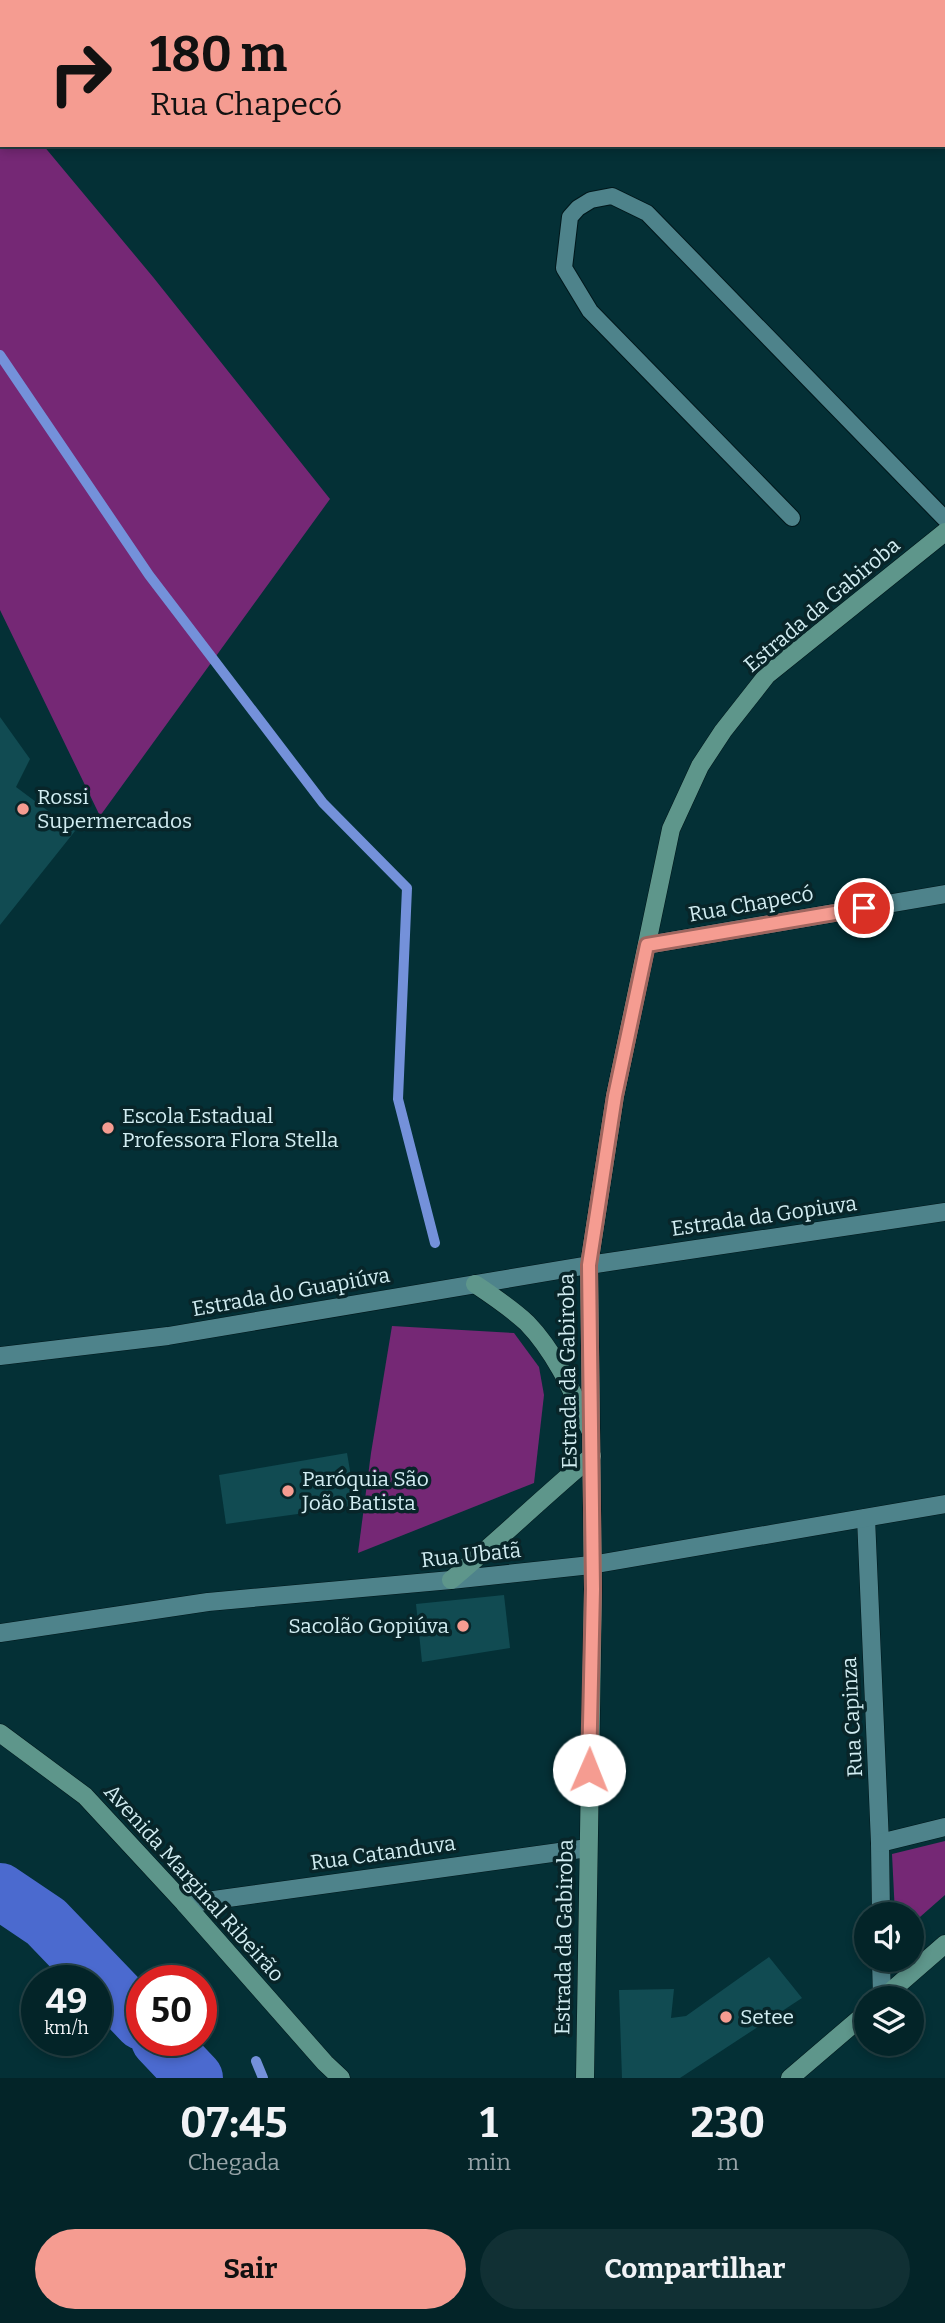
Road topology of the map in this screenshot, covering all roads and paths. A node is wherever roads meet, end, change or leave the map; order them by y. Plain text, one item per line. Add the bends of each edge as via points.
1 (792, 518) dead end
2 (945, 519) edge
3 (945, 532) edge
4 (945, 894) edge
5 (647, 945) junction
6 (945, 1212) edge
7 (589, 1265) junction
8 (475, 1284) junction
9 (0, 1356) edge
10 (592, 1436) junction
11 (592, 1456) junction
12 (945, 1504) edge
13 (866, 1518) junction
14 (591, 1565) junction
15 (451, 1580) junction
16 (0, 1633) edge
17 (0, 1733) edge
18 (945, 1827) edge
19 (880, 1843) junction
20 (588, 1848) junction
21 (881, 1902) edge
22 (185, 1904) junction
23 (945, 1944) edge
24 (897, 1986) edge
25 (854, 2023) edge
26 (341, 2078) edge
27 (585, 2078) edge
28 (790, 2078) edge

1 - 2 lane via 590,311 564,268 570,217 578,208 612,196 647,213
3 - 5 main road, Estrada da Gabiroba via 767,675 723,731 700,766 671,829
4 - 5 street, Rua Chapecó
5 - 7 main road, Estrada da Gabiroba via 615,1096
6 - 7 street, Estrada da Gopiuva
7 - 8 street, Estrada do Guapiúva
7 - 10 main road, Estrada da Gabiroba
8 - 9 street, Estrada do Guapiúva via 168,1336
8 - 10 main road via 529,1325 555,1360
10 - 11 main road, Estrada da Gabiroba
11 - 14 main road, Estrada da Gabiroba
11 - 15 main road
12 - 13 street, Rua Ubatã
13 - 14 street, Rua Ubatã
13 - 19 street, Rua Capinza
14 - 15 street, Rua Ubatã
14 - 20 main road, Estrada da Gabiroba
15 - 16 street, Rua Ubatã via 208,1602
17 - 22 main road, Avenida Marginal Ribeirão via 85,1796
18 - 19 street
19 - 21 street, Rua Capinza
20 - 22 street, Rua Catanduva
20 - 27 main road, Estrada da Gabiroba
22 - 26 main road, Avenida Marginal Ribeirão
23 - 24 main road
25 - 28 main road

